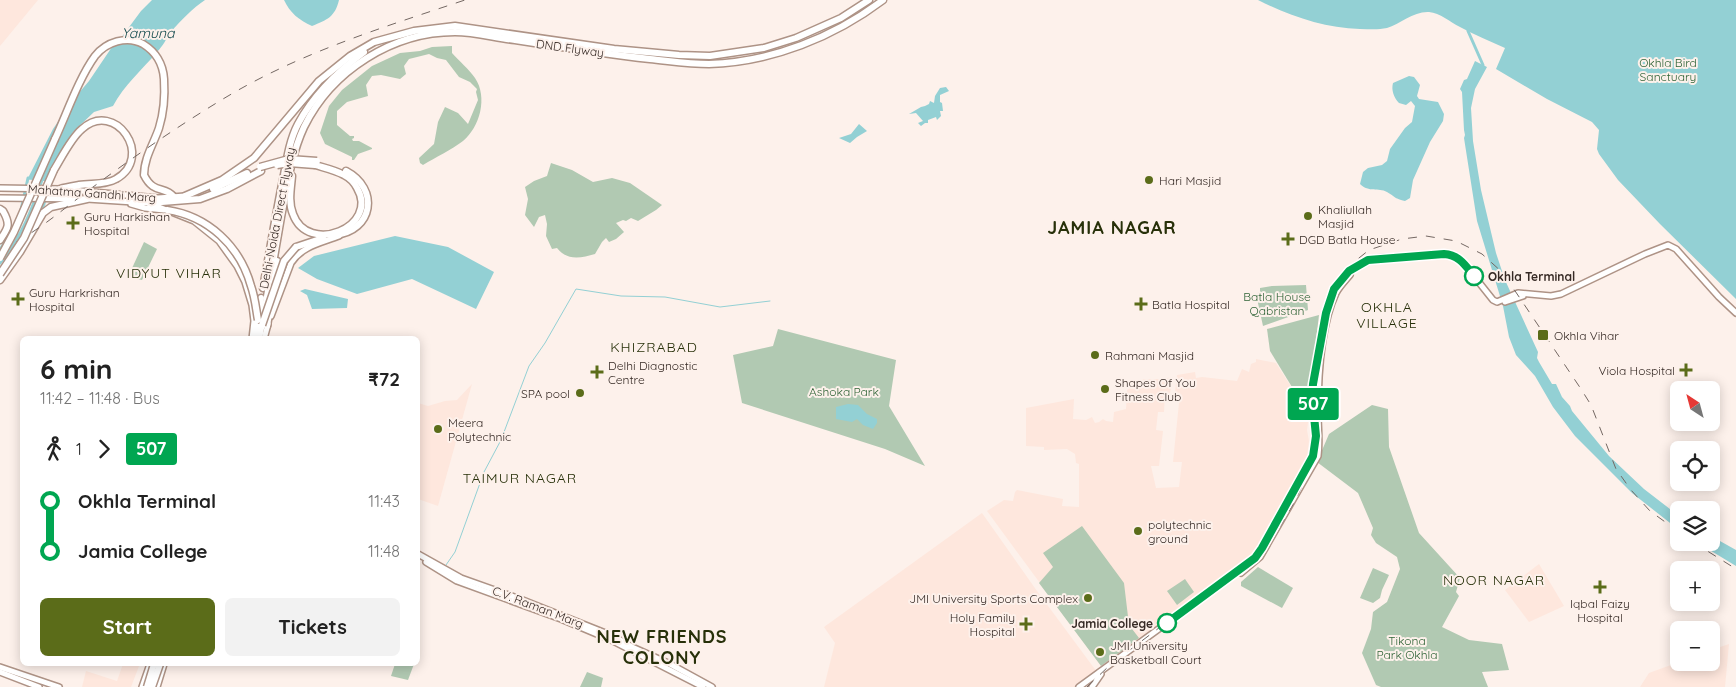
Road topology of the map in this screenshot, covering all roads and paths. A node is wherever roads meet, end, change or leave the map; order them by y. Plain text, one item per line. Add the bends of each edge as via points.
1 (870, 0) edge
2 (883, 0) edge
3 (390, 39) junction
4 (295, 150) junction
5 (316, 163) junction
6 (261, 169) junction
7 (285, 169) junction
8 (292, 176) junction
9 (0, 188) edge
10 (58, 189) junction
11 (283, 192) junction
12 (185, 196) junction
13 (174, 197) junction
14 (3, 198) edge
15 (87, 199) junction
16 (127, 202) junction
17 (149, 203) junction
18 (0, 210) edge
19 (167, 210) junction
20 (345, 234) junction
21 (0, 240) edge
22 (0, 258) edge
23 (0, 274) edge
24 (0, 280) edge
25 (1736, 312) edge
26 (260, 323) junction
27 (254, 336) edge
28 (259, 336) edge
29 (263, 336) edge
30 (420, 557) edge
31 (420, 557) edge
32 (149, 666) edge
33 (153, 666) edge
34 (159, 666) edge
35 (163, 666) edge
36 (0, 667) edge
37 (0, 672) edge
38 (1100, 673) junction
39 (146, 677) junction
40 (26, 679) junction
41 (158, 681) junction
42 (40, 687) edge
43 (54, 687) edge
44 (59, 687) edge
45 (142, 687) edge
46 (147, 687) edge
47 (152, 687) edge
48 (157, 687) edge
49 (703, 687) edge
50 (712, 687) edge
51 (1079, 687) edge
52 (1084, 687) edge
53 (1092, 687) edge

1 - 3 highway, DND Flyway via 841,18 796,38 764,48 710,56 614,49 455,26 414,31
2 - 4 highway, DND Flyway via 834,31 797,46 764,56 712,64 456,32 419,36 393,43 343,76 315,108
3 - 7 highway, Delhi-Noida Direct Flyway via 368,49 342,68 322,89 297,126
3 - 12 highway via 374,42 336,66 242,168
4 - 8 highway
4 - 11 highway, Delhi-Noida Direct Flyway
5 - 6 highway, bridge
5 - 8 highway via 344,175 360,192 362,210 347,227 320,235 303,230 292,213
5 - 20 highway via 350,174 367,194 365,217
6 - 12 highway via 211,190
6 - 17 highway via 227,189 200,199
7 - 11 highway, Delhi-Noida Direct Flyway
7 - 26 highway via 279,182 263,264
8 - 26 highway
9 - 10 main road, Mahatma Gandhi Marg, bridge
10 - 13 main road, Mahatma Gandhi Marg
10 - 23 highway, bridge via 114,181 122,175 132,156 132,146 122,129 104,121 94,122 80,130 54,170 24,238
11 - 26 highway, Delhi-Noida Direct Flyway
12 - 13 main road, Mahatma Gandhi Marg
13 - 22 highway, bridge via 169,192 156,189 144,175 146,159 164,109 164,80 159,60 142,44 126,40 114,42 96,55 85,74
14 - 15 main road, Mahatma Gandhi Marg, bridge
15 - 16 main road, Mahatma Gandhi Marg
15 - 24 highway, bridge via 51,207 43,212
16 - 17 main road, Mahatma Gandhi Marg
16 - 19 main road
17 - 19 main road, Mahatma Gandhi Marg
18 - 21 highway via 8,221 8,228
19 - 26 highway, bridge via 204,222 230,246 247,273
20 - 26 main road via 311,246 296,256
20 - 26 highway, bridge via 296,247 284,261
25 - 38 main road via 1672,246 1664,245 1551,297 1515,296 1499,303 1492,303 1454,258 1381,260 1361,265 1339,288 1328,318 1320,363 1318,435 1313,456 1259,552 1241,569
26 - 27 highway
26 - 28 highway
26 - 29 main road
30 - 49 main road, C.V. Raman Marg via 457,581 612,640
31 - 50 main road, C.V. Raman Marg via 461,578 613,636
32 - 39 main road
33 - 46 highway, bridge
34 - 47 highway, bridge
35 - 41 main road
36 - 40 main road
37 - 40 main road
38 - 51 main road
38 - 52 main road
38 - 53 main road
39 - 41 main road
39 - 45 main road
40 - 42 main road
40 - 43 main road
41 - 48 main road
43 - 44 main road

